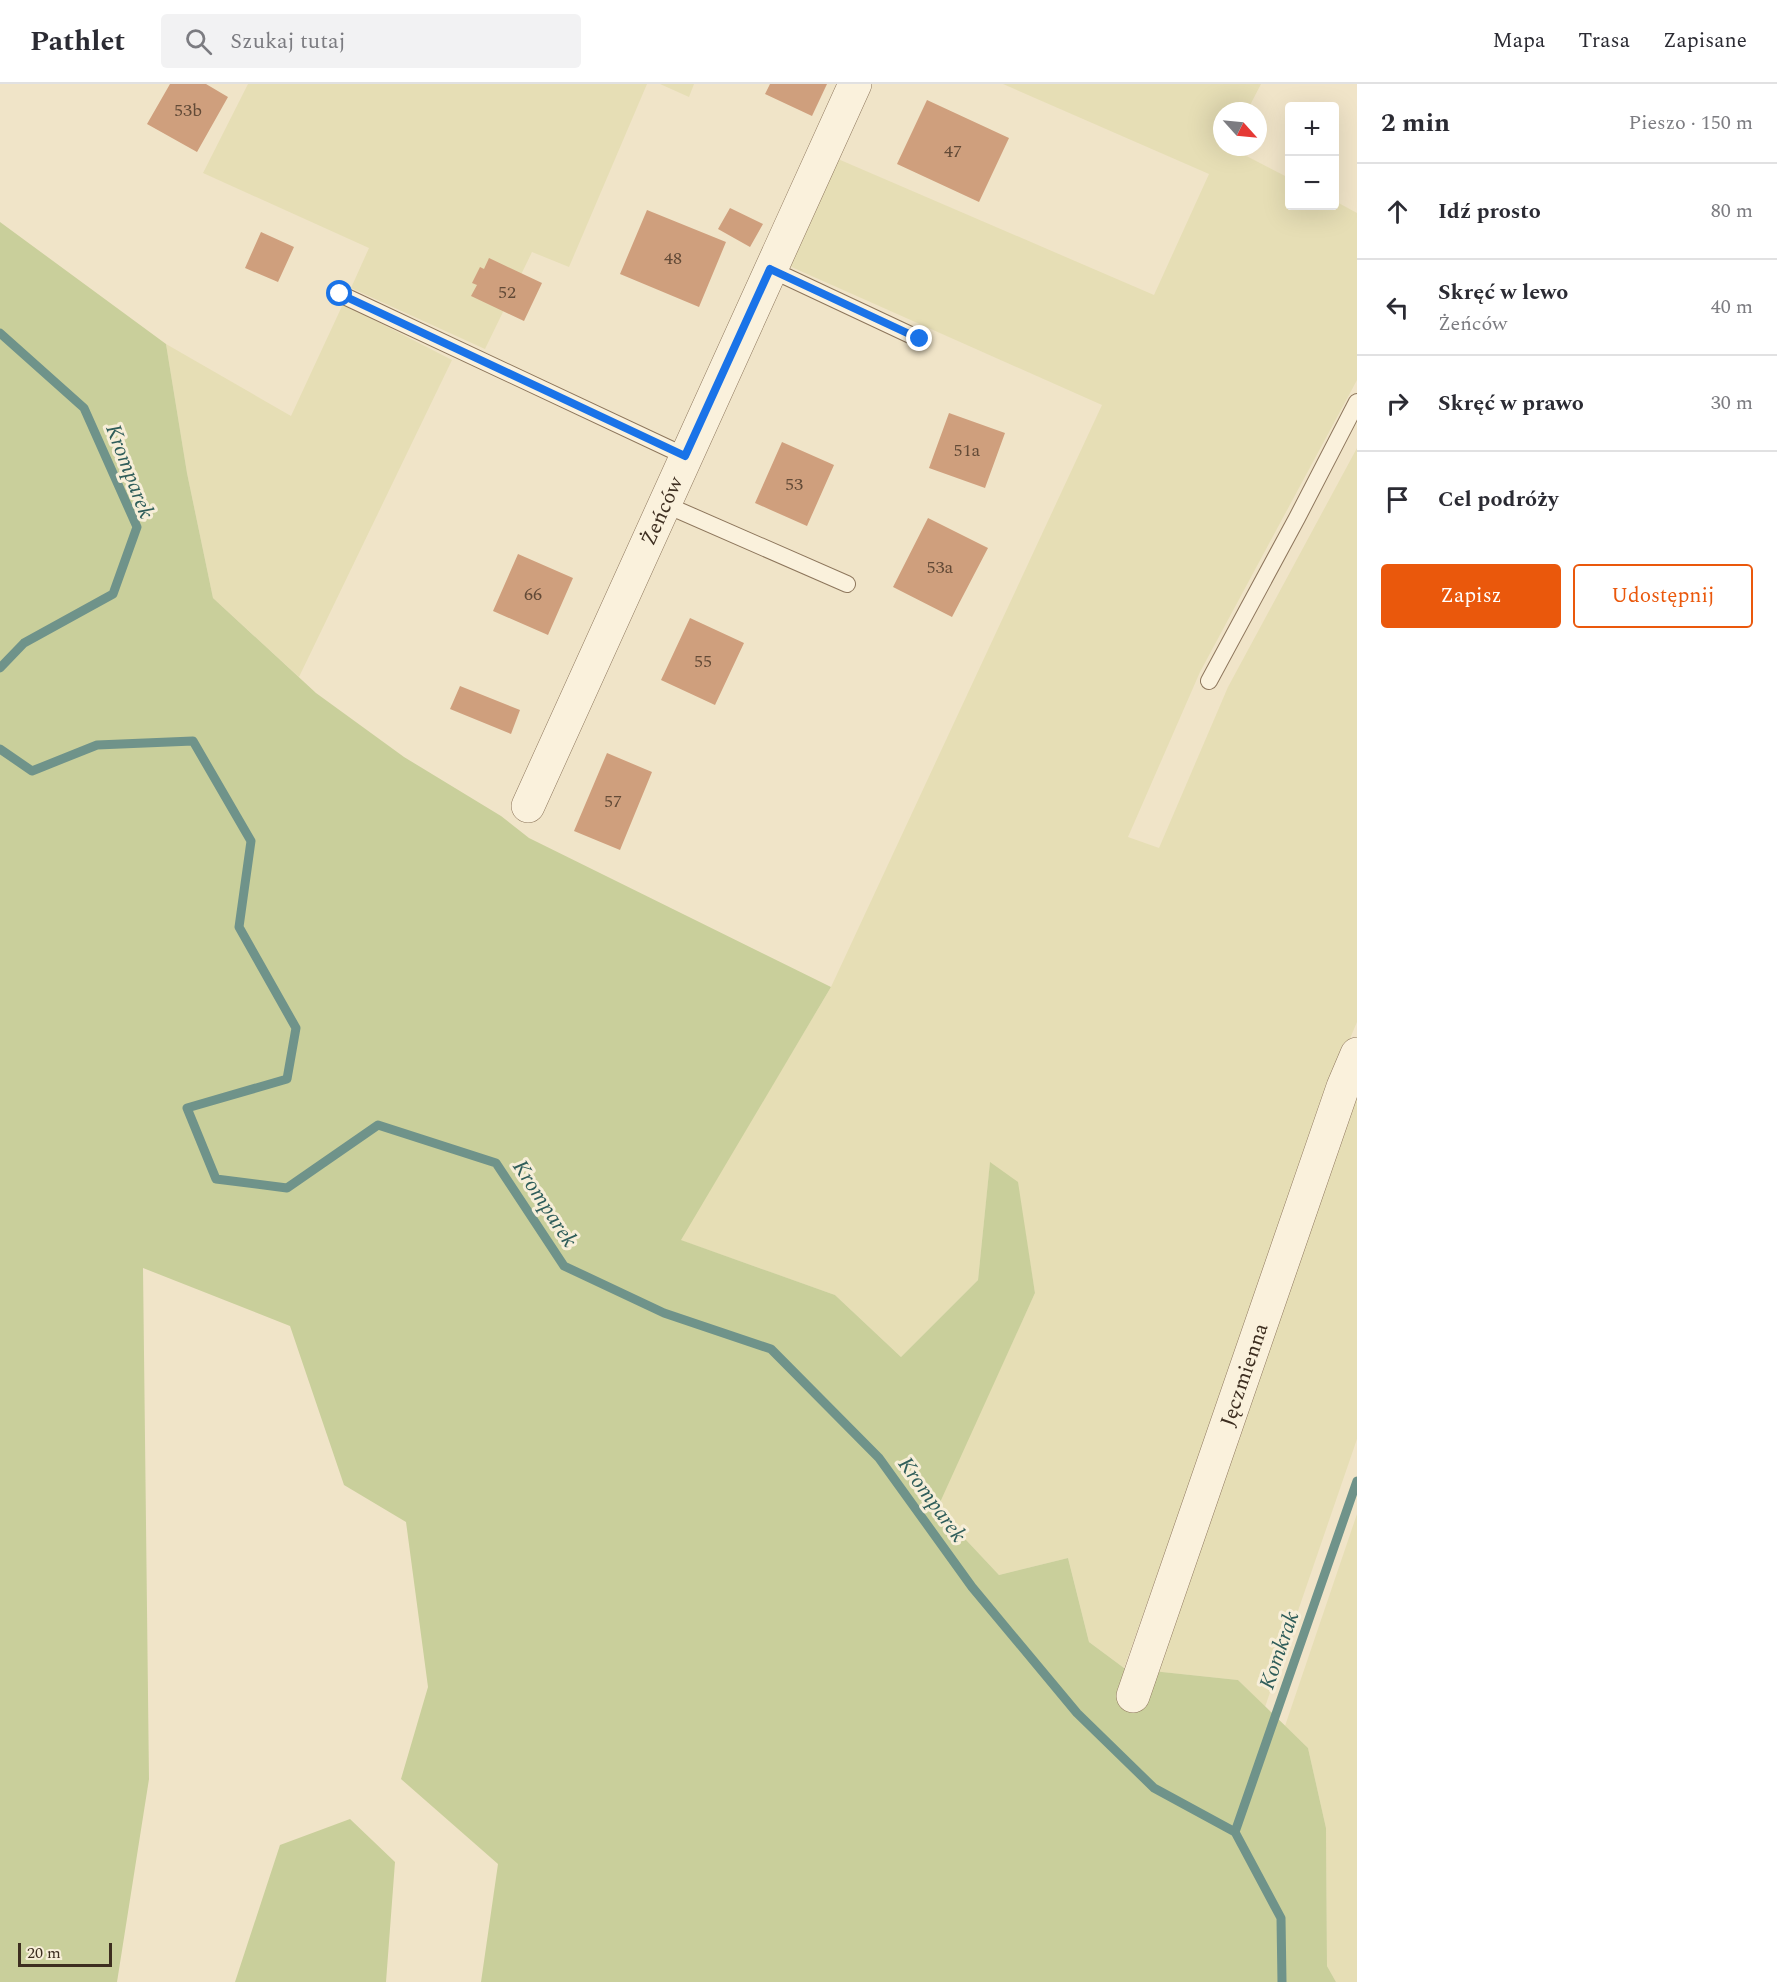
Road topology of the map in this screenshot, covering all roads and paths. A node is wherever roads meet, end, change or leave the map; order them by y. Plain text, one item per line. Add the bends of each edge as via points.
1 (855, 84) edge
2 (770, 269) junction
3 (340, 294) dead end
4 (920, 339) dead end
5 (1357, 402) edge
6 (685, 456) junction
7 (664, 504) junction
8 (847, 584) dead end
9 (1209, 681) dead end
10 (528, 806) dead end
11 (1357, 1054) edge
12 (1133, 1696) dead end

1 - 2 street, Żeńców
2 - 4 lane
2 - 6 street, Żeńców
3 - 6 lane
5 - 9 lane
6 - 7 street, Żeńców
7 - 8 lane
7 - 10 street, Żeńców
11 - 12 street, Jęczmienna

